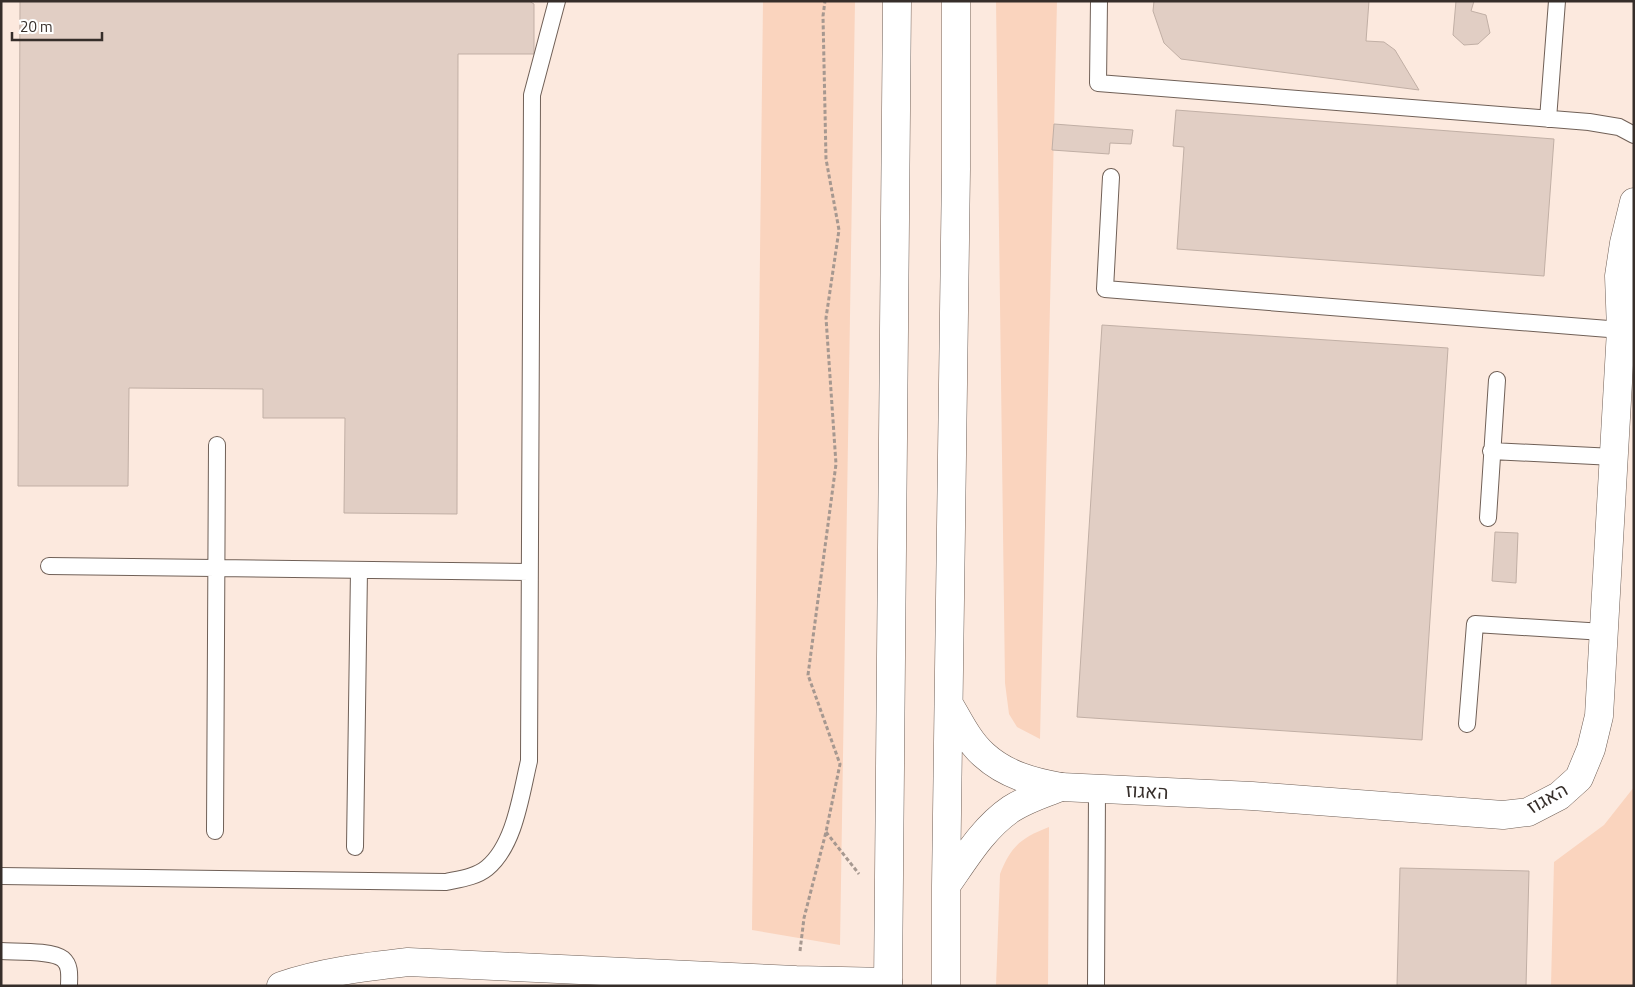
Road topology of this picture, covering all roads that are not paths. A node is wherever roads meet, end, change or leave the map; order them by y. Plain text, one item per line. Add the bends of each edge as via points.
1 (557, 1) edge
2 (897, 1) edge
3 (956, 1) edge
4 (1100, 1) edge
5 (1557, 1) edge
6 (1548, 119) junction
7 (1634, 135) edge
8 (1111, 177) dead end
9 (1634, 202) edge
10 (1634, 286) edge
11 (1621, 330) junction
12 (1497, 380) dead end
13 (217, 445) dead end
14 (1491, 452) junction
15 (1614, 457) junction
16 (1488, 518) dead end
17 (49, 566) dead end
18 (216, 568) junction
19 (359, 570) junction
20 (529, 572) junction
21 (1604, 632) junction
22 (949, 704) junction
23 (1467, 724) dead end
24 (1061, 787) junction
25 (1097, 789) junction
26 (215, 830) dead end
27 (355, 847) dead end
28 (1, 876) edge
29 (946, 886) junction
30 (1, 951) edge
31 (888, 984) edge
32 (69, 986) edge
33 (281, 986) edge
34 (946, 986) edge
35 (1096, 986) edge

1 - 20 lane via 532,95
2 - 31 street
3 - 22 street
4 - 6 lane via 1098,83
5 - 6 lane
6 - 7 lane via 1619,127
8 - 11 lane via 1105,289
9 - 11 street, האגוז via 1619,276
10 - 11 street, האגוז
11 - 15 street, האגוז
12 - 14 lane
13 - 18 lane
14 - 15 lane
14 - 16 lane
15 - 21 street, האגוז
17 - 18 lane
18 - 19 lane
18 - 26 lane
19 - 20 lane
19 - 27 lane
20 - 28 lane via 529,761 505,848 487,868 471,877 446,882
21 - 23 lane via 1475,624
21 - 25 street, האגוז via 1599,716 1592,749 1580,778 1559,796 1528,812 1503,815 1252,796
22 - 24 street, האגוז via 983,754 1024,779
22 - 29 street
24 - 25 street, האגוז
24 - 29 street via 1011,809 990,826
25 - 35 lane
29 - 34 street
30 - 32 lane via 39,952 64,960 69,970
31 - 33 street via 408,962 351,968

